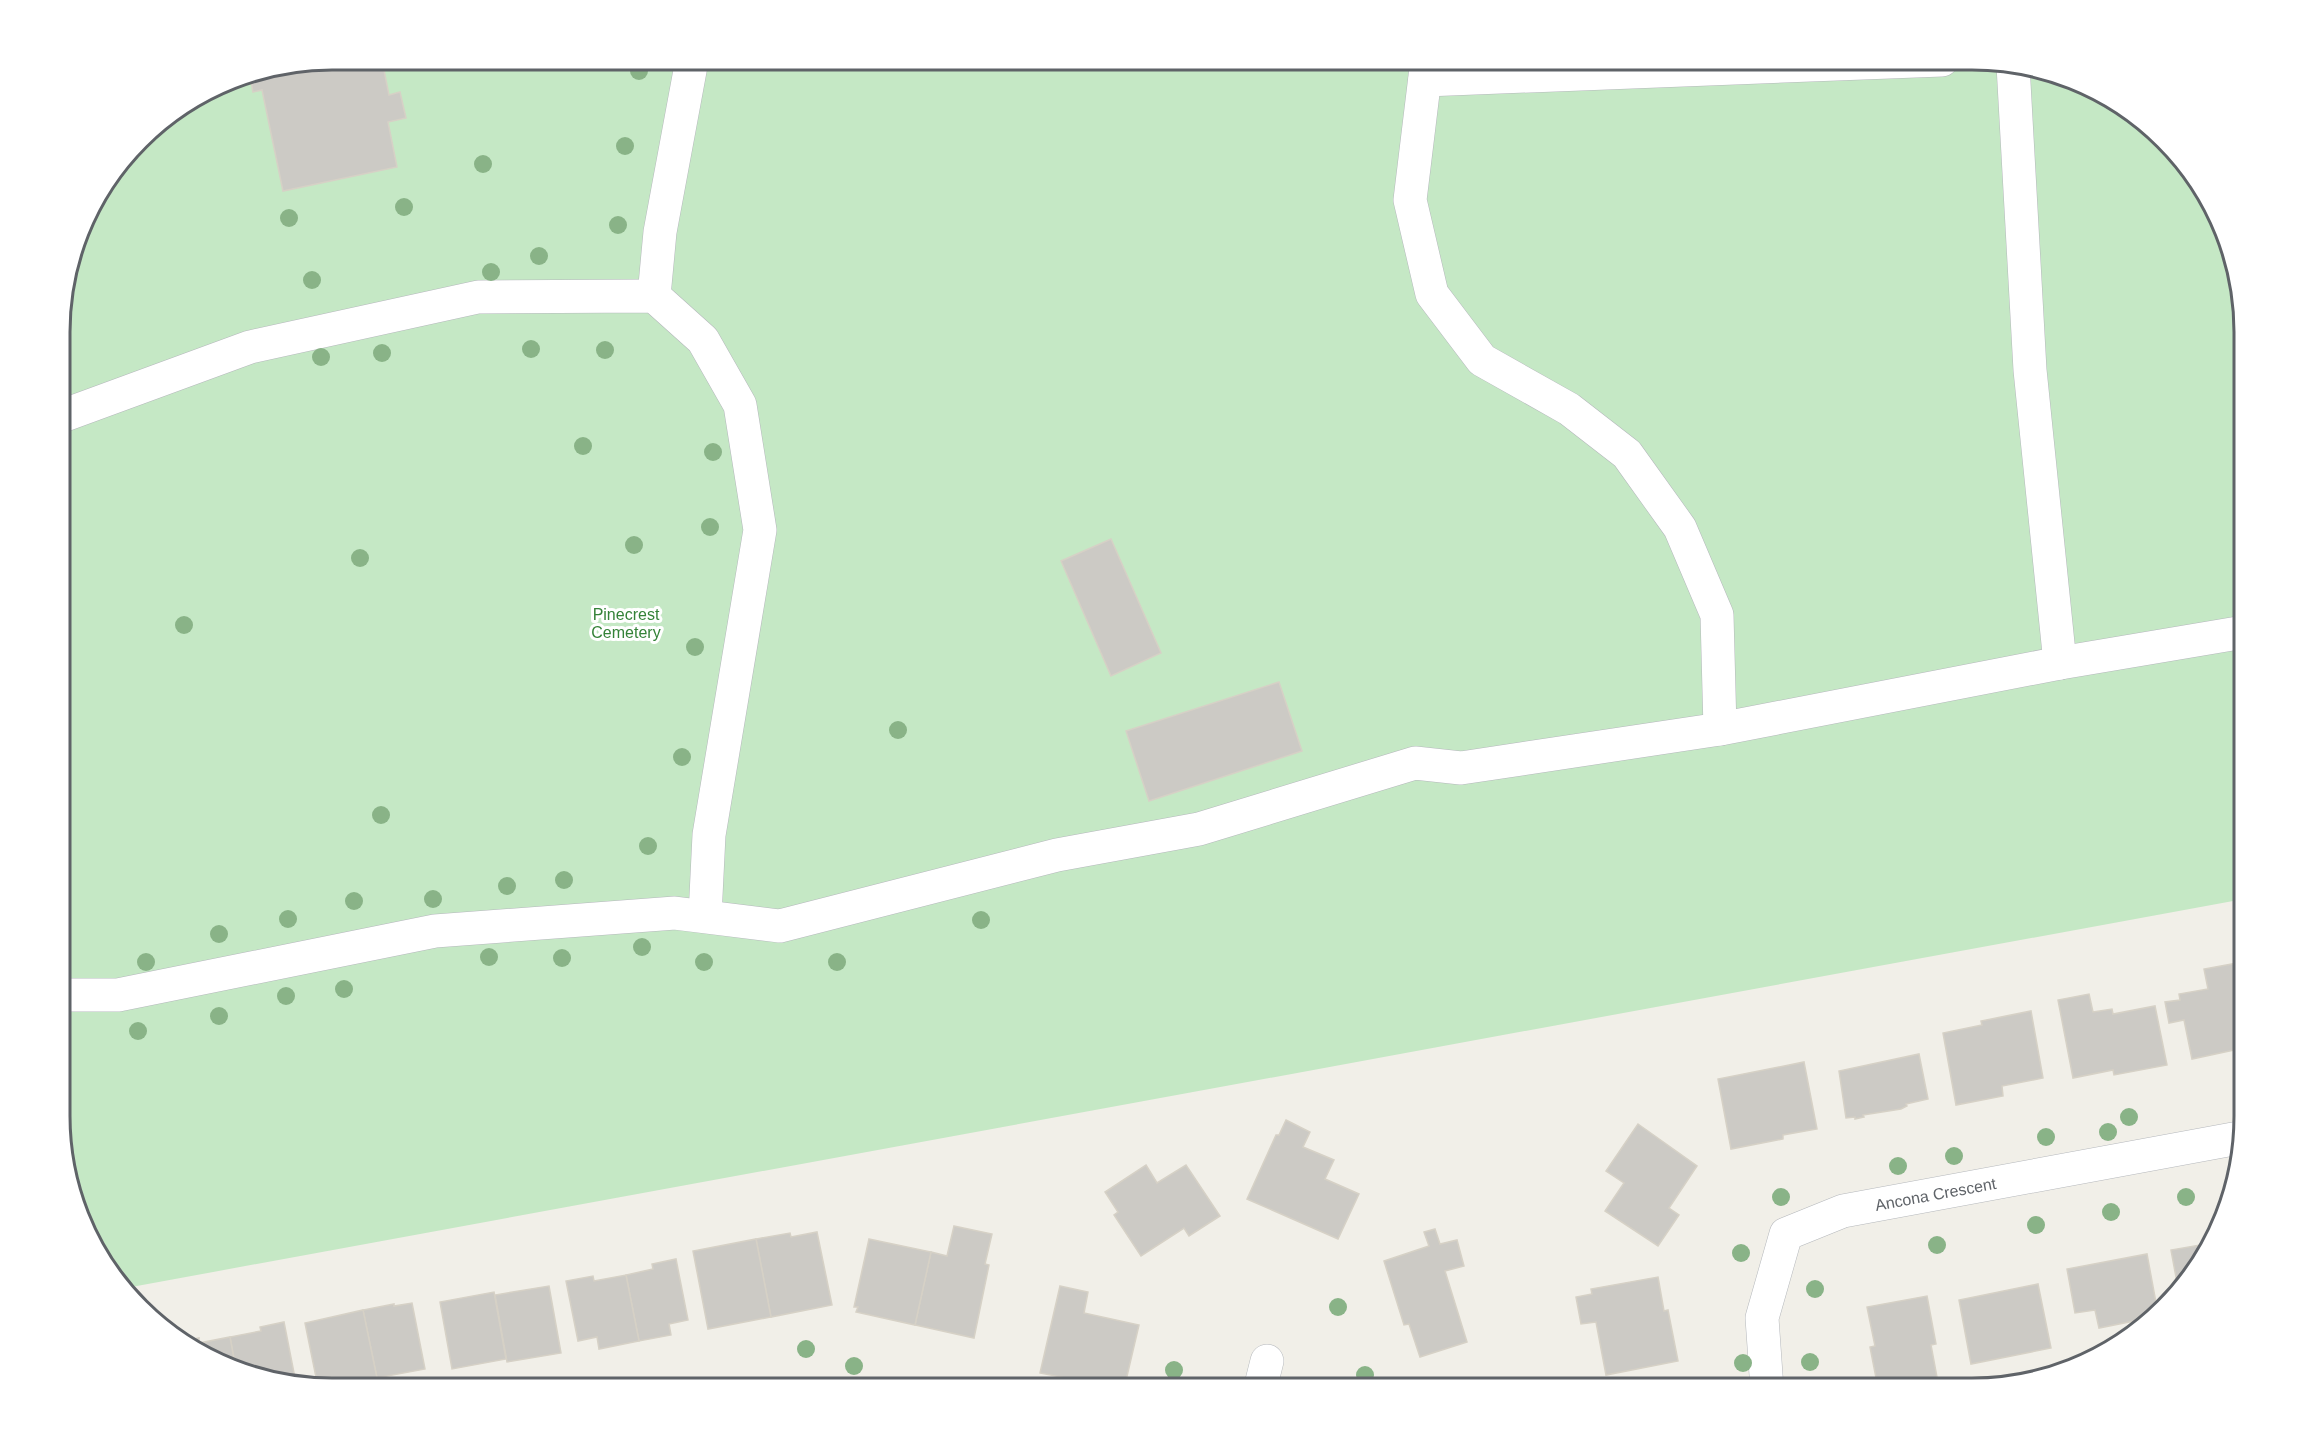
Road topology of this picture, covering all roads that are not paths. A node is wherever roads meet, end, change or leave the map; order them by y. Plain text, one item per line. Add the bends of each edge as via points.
1 (690, 70) edge
2 (1426, 70) edge
3 (2014, 74) edge
4 (654, 296) junction
5 (70, 413) edge
6 (2234, 634) edge
7 (2060, 663) junction
8 (1720, 729) junction
9 (705, 916) junction
10 (70, 995) edge
11 (2233, 1139) edge
12 (1766, 1378) edge

1 - 4 street via 660,232
2 - 8 street via 1410,200 1432,294 1482,360 1569,409 1627,454 1680,528 1717,615
3 - 7 street via 2030,370
4 - 5 street via 478,297 250,347
4 - 9 street via 703,340 740,405 760,530 709,835
6 - 7 street
7 - 8 street
8 - 9 street via 1461,768 1415,763 1198,829 1057,855 780,926
9 - 10 street via 675,913 435,931 118,994
11 - 12 street, Ancona Crescent via 1843,1211 1785,1234 1762,1318

